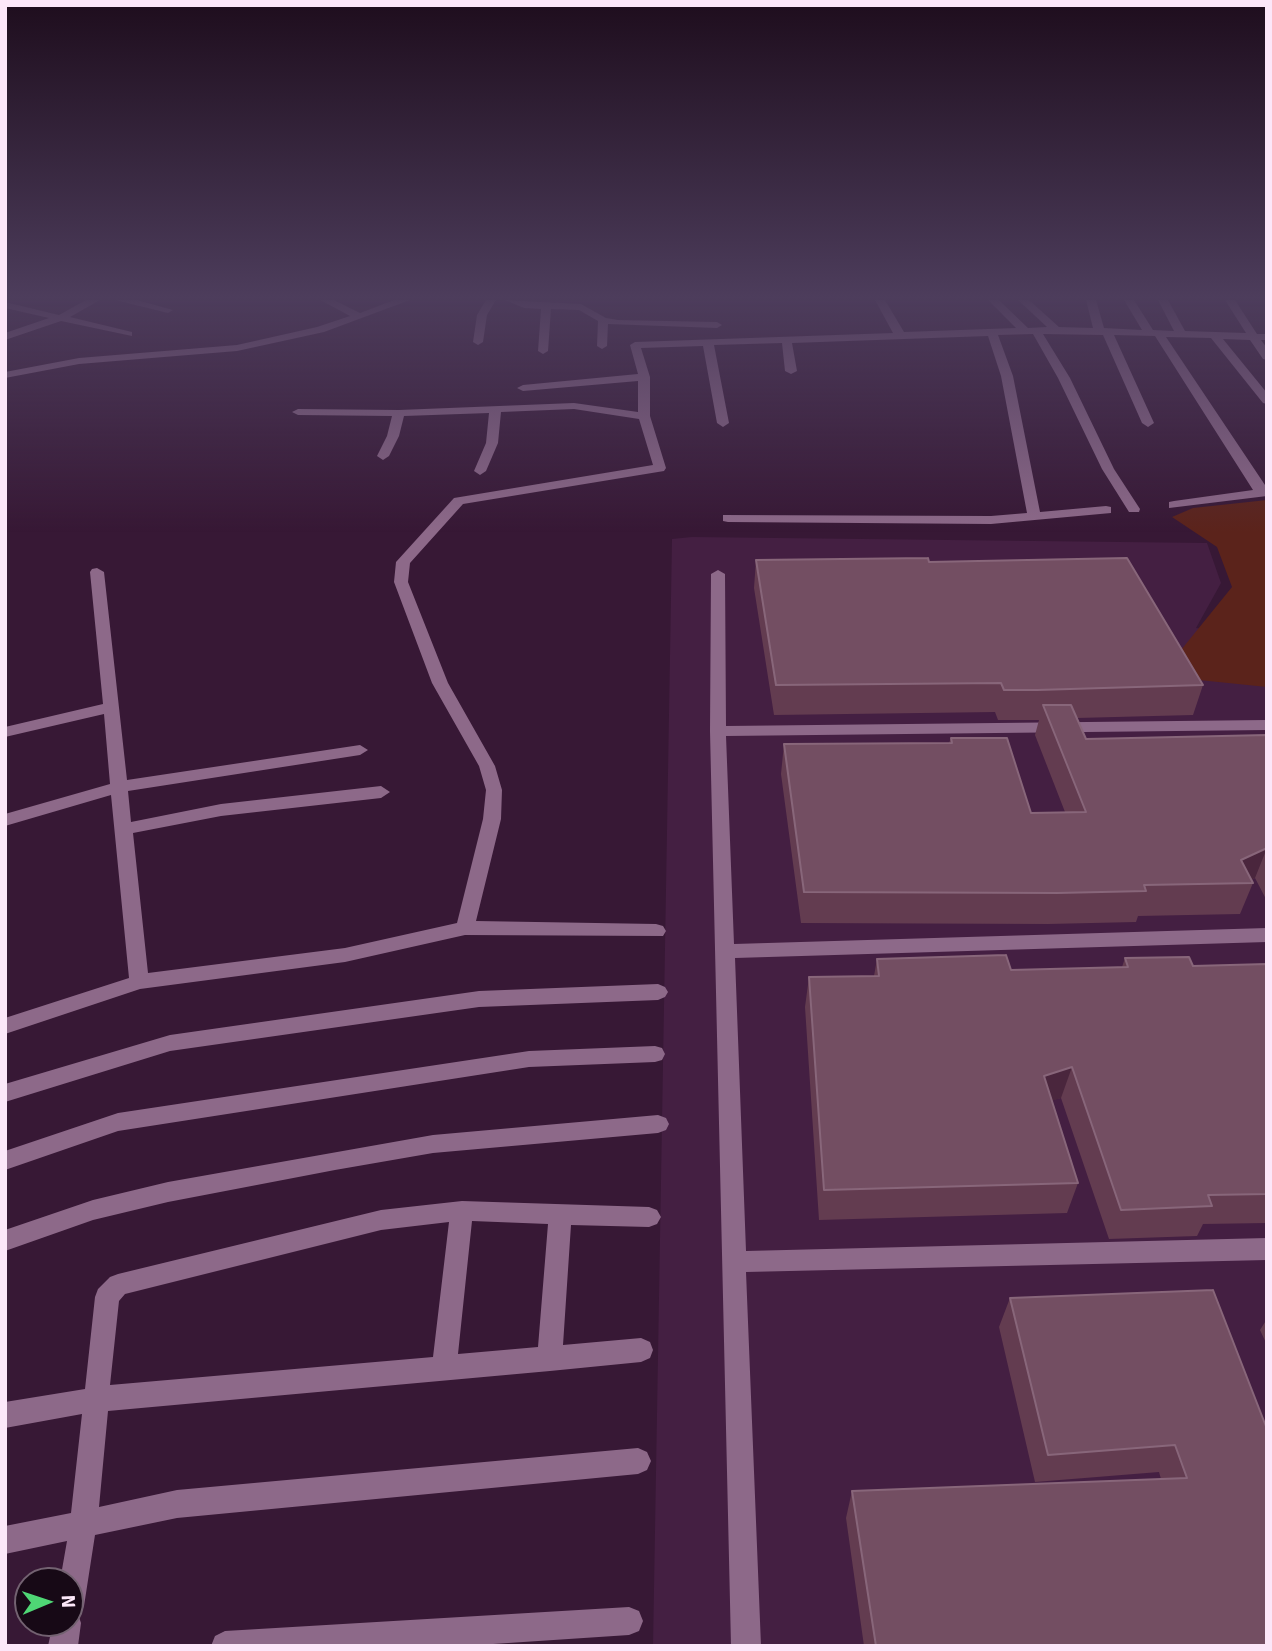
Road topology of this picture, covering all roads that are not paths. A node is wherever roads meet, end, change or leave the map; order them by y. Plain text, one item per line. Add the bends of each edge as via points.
1 (644, 377) joint
2 (714, 377) edge
3 (1007, 377) edge
4 (1063, 377) edge
5 (1125, 377) edge
6 (1184, 377) edge
7 (1248, 377) edge
8 (523, 388) dead end
9 (1267, 401) edge
10 (495, 410) junction
11 (298, 412) dead end
12 (399, 413) junction
13 (645, 416) junction
14 (723, 423) dead end
15 (1148, 423) dead end
16 (383, 456) dead end
17 (480, 471) dead end
18 (1264, 492) edge
19 (1174, 505) dead end
20 (1134, 509) dead end
21 (1106, 510) dead end
22 (1034, 517) junction
23 (728, 518) dead end
24 (97, 572) dead end
25 (718, 574) dead end
26 (112, 707) junction
27 (1267, 725) edge
28 (718, 731) junction
29 (5, 732) edge
30 (360, 750) dead end
31 (120, 786) junction
32 (381, 792) dead end
33 (5, 820) edge
34 (124, 829) junction
35 (465, 928) junction
36 (656, 931) dead end
37 (1267, 935) edge
38 (725, 951) junction
39 (139, 982) junction
40 (658, 992) dead end
41 (5, 1026) edge
42 (655, 1054) dead end
43 (5, 1093) edge
44 (658, 1124) dead end
45 (5, 1161) edge
46 (462, 1211) junction
47 (560, 1214) junction
48 (649, 1217) dead end
49 (5, 1241) edge
50 (1267, 1249) edge
51 (734, 1262) junction
52 (641, 1350) dead end
53 (550, 1359) junction
54 (444, 1369) junction
55 (98, 1399) junction
56 (5, 1415) edge
57 (638, 1461) dead end
58 (83, 1525) junction
59 (5, 1540) edge
60 (76, 1567) edge
61 (629, 1621) dead end
62 (225, 1646) edge
63 (746, 1646) edge

1 - 8 street
1 - 13 street
2 - 14 street
3 - 22 street
4 - 20 street via 1108,468
5 - 15 street
6 - 18 street
7 - 9 street
10 - 12 street
10 - 13 street via 574,405
10 - 17 street via 492,443
11 - 12 street
12 - 16 street
13 - 35 street via 660,468 459,501 403,562 401,582 440,683 487,766 494,790 492,819
18 - 19 street
21 - 22 street
22 - 23 street
24 - 26 street
25 - 28 street
26 - 29 street
26 - 31 street
27 - 28 street
28 - 38 street
30 - 31 street
31 - 33 street
31 - 34 street
32 - 34 street via 221,810
34 - 39 street
35 - 36 street
35 - 39 street via 345,955
37 - 38 street
38 - 51 street
39 - 41 street
40 - 43 street via 479,999 170,1042
42 - 45 street via 528,1059 118,1122
44 - 49 street via 433,1144 335,1161 93,1210
46 - 47 street
46 - 54 street
46 - 55 street via 381,1220 118,1285 107,1297
47 - 48 street
47 - 53 street
50 - 51 street
51 - 63 street
52 - 53 street
53 - 54 street
54 - 55 street
55 - 56 street
55 - 58 street
57 - 58 street via 177,1504
58 - 59 street
58 - 60 street
61 - 62 street

